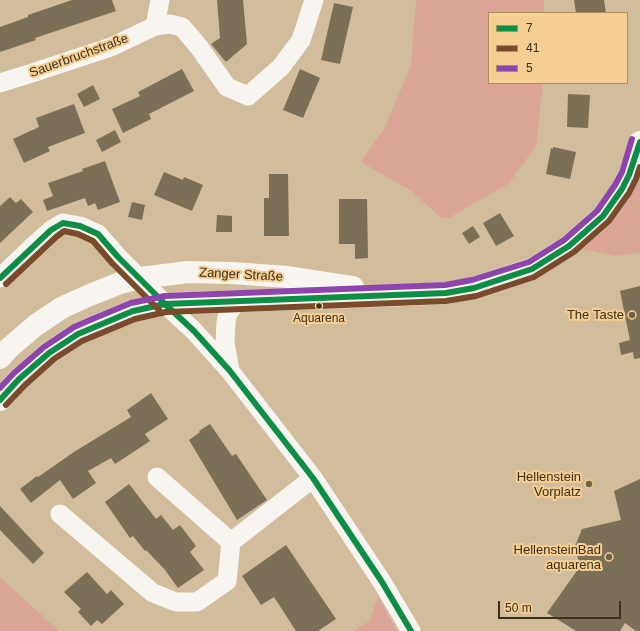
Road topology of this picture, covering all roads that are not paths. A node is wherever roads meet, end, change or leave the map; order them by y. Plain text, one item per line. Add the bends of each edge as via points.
1 (160, 0) edge
2 (314, 0) edge
3 (155, 26) junction
4 (0, 83) edge
5 (640, 142) edge
6 (0, 278) edge
7 (140, 278) junction
8 (405, 296) junction
9 (237, 301) junction
10 (165, 304) junction
11 (0, 358) edge
12 (230, 371) junction
13 (0, 400) edge
14 (157, 477) dead end
15 (313, 478) junction
16 (60, 514) dead end
17 (231, 542) junction
18 (411, 631) edge

1 - 3 street
2 - 3 street via 301,40 282,67 248,96 227,87 182,28 170,24
3 - 4 street, Sauerbruchstraße via 111,47
5 - 8 street via 616,199 604,216 569,246 532,269 474,288
6 - 7 street via 51,230 63,223 80,226 98,234
7 - 8 street, Zanger Straße via 188,272 232,273 288,277
7 - 10 street
7 - 11 street, Zanger Straße via 120,283 63,307 36,325
8 - 9 street, Zanger Straße
9 - 10 street, Zanger Straße
9 - 12 street via 228,313 226,322 224,343
10 - 12 street via 194,331
10 - 13 street, Zanger Straße via 134,312 78,334 31,368
12 - 15 street
14 - 17 street
15 - 17 street
15 - 18 street via 382,582
16 - 17 street via 153,593 176,602 198,602 227,581

